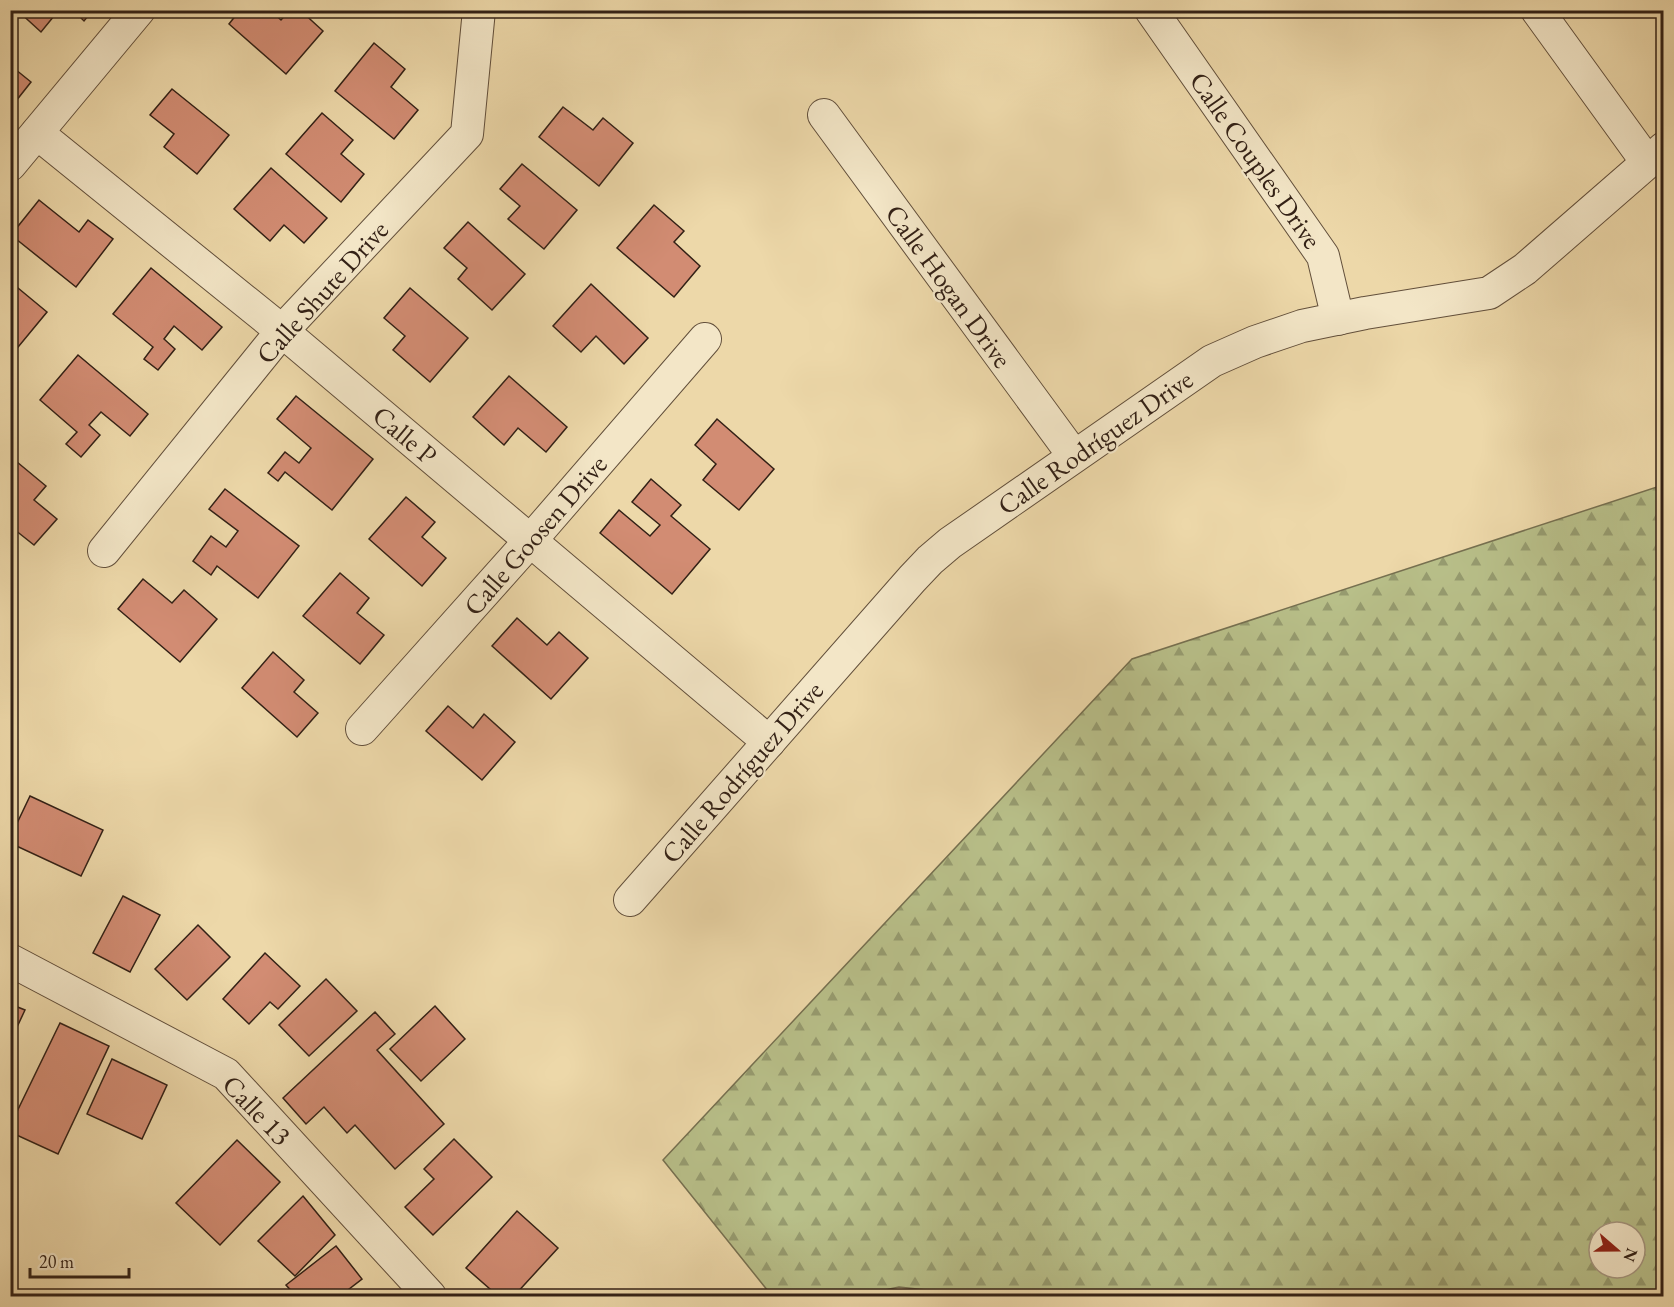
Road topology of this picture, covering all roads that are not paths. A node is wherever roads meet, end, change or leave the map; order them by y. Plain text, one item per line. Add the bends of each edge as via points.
1 (139, 10) edge
2 (478, 10) edge
3 (1151, 10) edge
4 (1537, 10) edge
5 (824, 115) dead end
6 (37, 133) junction
7 (1655, 155) edge
8 (10, 165) edge
9 (1338, 319) junction
10 (282, 331) junction
11 (705, 339) dead end
12 (1074, 456) junction
13 (530, 541) junction
14 (104, 551) dead end
15 (362, 729) dead end
16 (769, 742) junction
17 (630, 900) dead end
18 (10, 960) edge
19 (430, 1296) edge

1 - 6 street
2 - 10 street, Calle Shute Drive via 467,134
3 - 9 street, Calle Couples Drive via 1323,256
4 - 7 street
5 - 12 street, Calle Hogan Drive
6 - 8 street
6 - 10 street, Calle P
7 - 9 street, Calle Rodríguez Drive via 1525,269 1489,293
9 - 12 street, Calle Rodríguez Drive via 1302,326 1212,361
10 - 13 street, Calle P
10 - 14 street, Calle Shute Drive
11 - 13 street, Calle Goosen Drive
12 - 16 street, Calle Rodríguez Drive via 930,560
13 - 15 street, Calle Goosen Drive
13 - 16 street, Calle P
16 - 17 street, Calle Rodríguez Drive
18 - 19 street, Calle 13 via 226,1074

